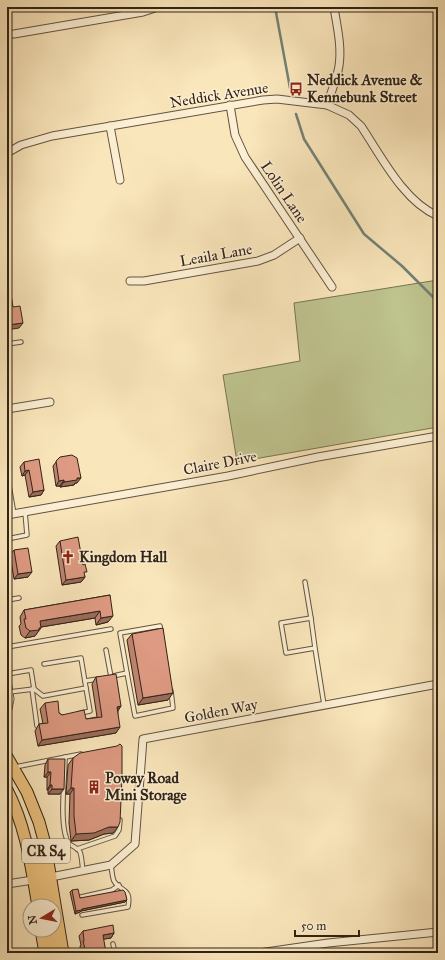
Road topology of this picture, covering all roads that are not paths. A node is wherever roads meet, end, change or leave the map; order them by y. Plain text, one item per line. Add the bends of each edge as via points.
1 (158, 7) edge
2 (334, 7) edge
3 (14, 34) dead end
4 (327, 105) junction
5 (230, 106) junction
6 (110, 126) junction
7 (7, 153) edge
8 (120, 180) dead end
9 (438, 216) edge
10 (300, 238) junction
11 (130, 281) dead end
12 (332, 286) dead end
13 (21, 342) dead end
14 (7, 344) edge
15 (50, 402) dead end
16 (7, 409) edge
17 (438, 436) edge
18 (7, 474) edge
19 (25, 512) junction
20 (10, 514) edge
21 (7, 539) edge
22 (305, 582) dead end
23 (19, 598) dead end
24 (7, 600) edge
25 (311, 618) junction
26 (111, 629) dead end
27 (162, 633) edge
28 (7, 647) edge
29 (314, 648) junction
30 (106, 650) dead end
31 (44, 664) dead end
32 (127, 673) junction
33 (7, 674) edge
34 (111, 677) junction
35 (85, 681) junction
36 (438, 684) edge
37 (170, 686) edge
38 (86, 688) junction
39 (8, 689) edge
40 (33, 689) junction
41 (324, 705) junction
42 (7, 709) edge
43 (77, 714) edge
44 (37, 726) dead end
45 (86, 753) edge
46 (7, 757) edge
47 (65, 757) junction
48 (14, 767) junction
49 (8, 791) edge
50 (120, 815) edge
51 (77, 849) junction
52 (111, 865) junction
53 (83, 871) junction
54 (51, 877) junction
55 (33, 880) junction
56 (7, 884) edge
57 (118, 885) junction
58 (81, 897) edge
59 (36, 898) edge
60 (46, 898) edge
61 (82, 916) dead end
62 (438, 932) edge
63 (42, 938) edge
64 (52, 938) edge
65 (113, 944) dead end
66 (45, 953) edge
67 (55, 953) edge
68 (63, 953) edge
69 (114, 953) edge
70 (259, 953) edge

1 - 3 street via 144,12
2 - 4 street via 340,57 337,76
4 - 5 street, Neddick Avenue via 277,99
4 - 9 street, Neddick Avenue via 355,120 406,192 423,208
5 - 6 street, Neddick Avenue
5 - 10 street, Lolin Lane via 235,135 245,157
6 - 7 street, Neddick Avenue via 40,139
6 - 8 street
10 - 11 street, Leaila Lane via 274,255 258,261 144,281
10 - 12 street, Lolin Lane
13 - 14 lane
15 - 16 street
17 - 19 street, Claire Drive
18 - 20 lane
19 - 20 street, Claire Drive
19 - 21 lane via 27,535
22 - 25 lane
23 - 24 lane
25 - 29 lane
25 - 29 lane via 281,623 286,653
26 - 28 lane
27 - 32 lane via 160,626 120,633
29 - 41 lane
30 - 34 lane
31 - 35 lane via 81,658
32 - 34 lane
32 - 37 lane via 135,716 174,708
33 - 40 lane via 31,670
34 - 35 lane
35 - 38 lane
36 - 41 street, Golden Way
38 - 40 lane via 43,696
38 - 43 lane via 90,711
39 - 40 lane
39 - 42 street
40 - 44 lane
41 - 52 street, Golden Way via 143,739 135,844
45 - 47 lane
46 - 48 main road, CR S4
47 - 48 lane
47 - 51 lane via 63,823 67,842
48 - 54 main road, CR S4 via 36,811
49 - 54 main road via 15,796 23,809 41,874
49 - 55 main road, CR S4 via 22,823
50 - 51 lane via 119,830 115,836
51 - 53 lane
52 - 53 street
52 - 57 lane via 114,882
53 - 54 street
54 - 68 main road, CR S4
55 - 56 street
55 - 59 main road, CR S4
55 - 60 main road via 42,883
57 - 58 lane via 112,890
57 - 61 lane via 127,892 130,901 128,907
62 - 70 street via 328,942
63 - 66 main road
64 - 67 main road
65 - 69 lane

